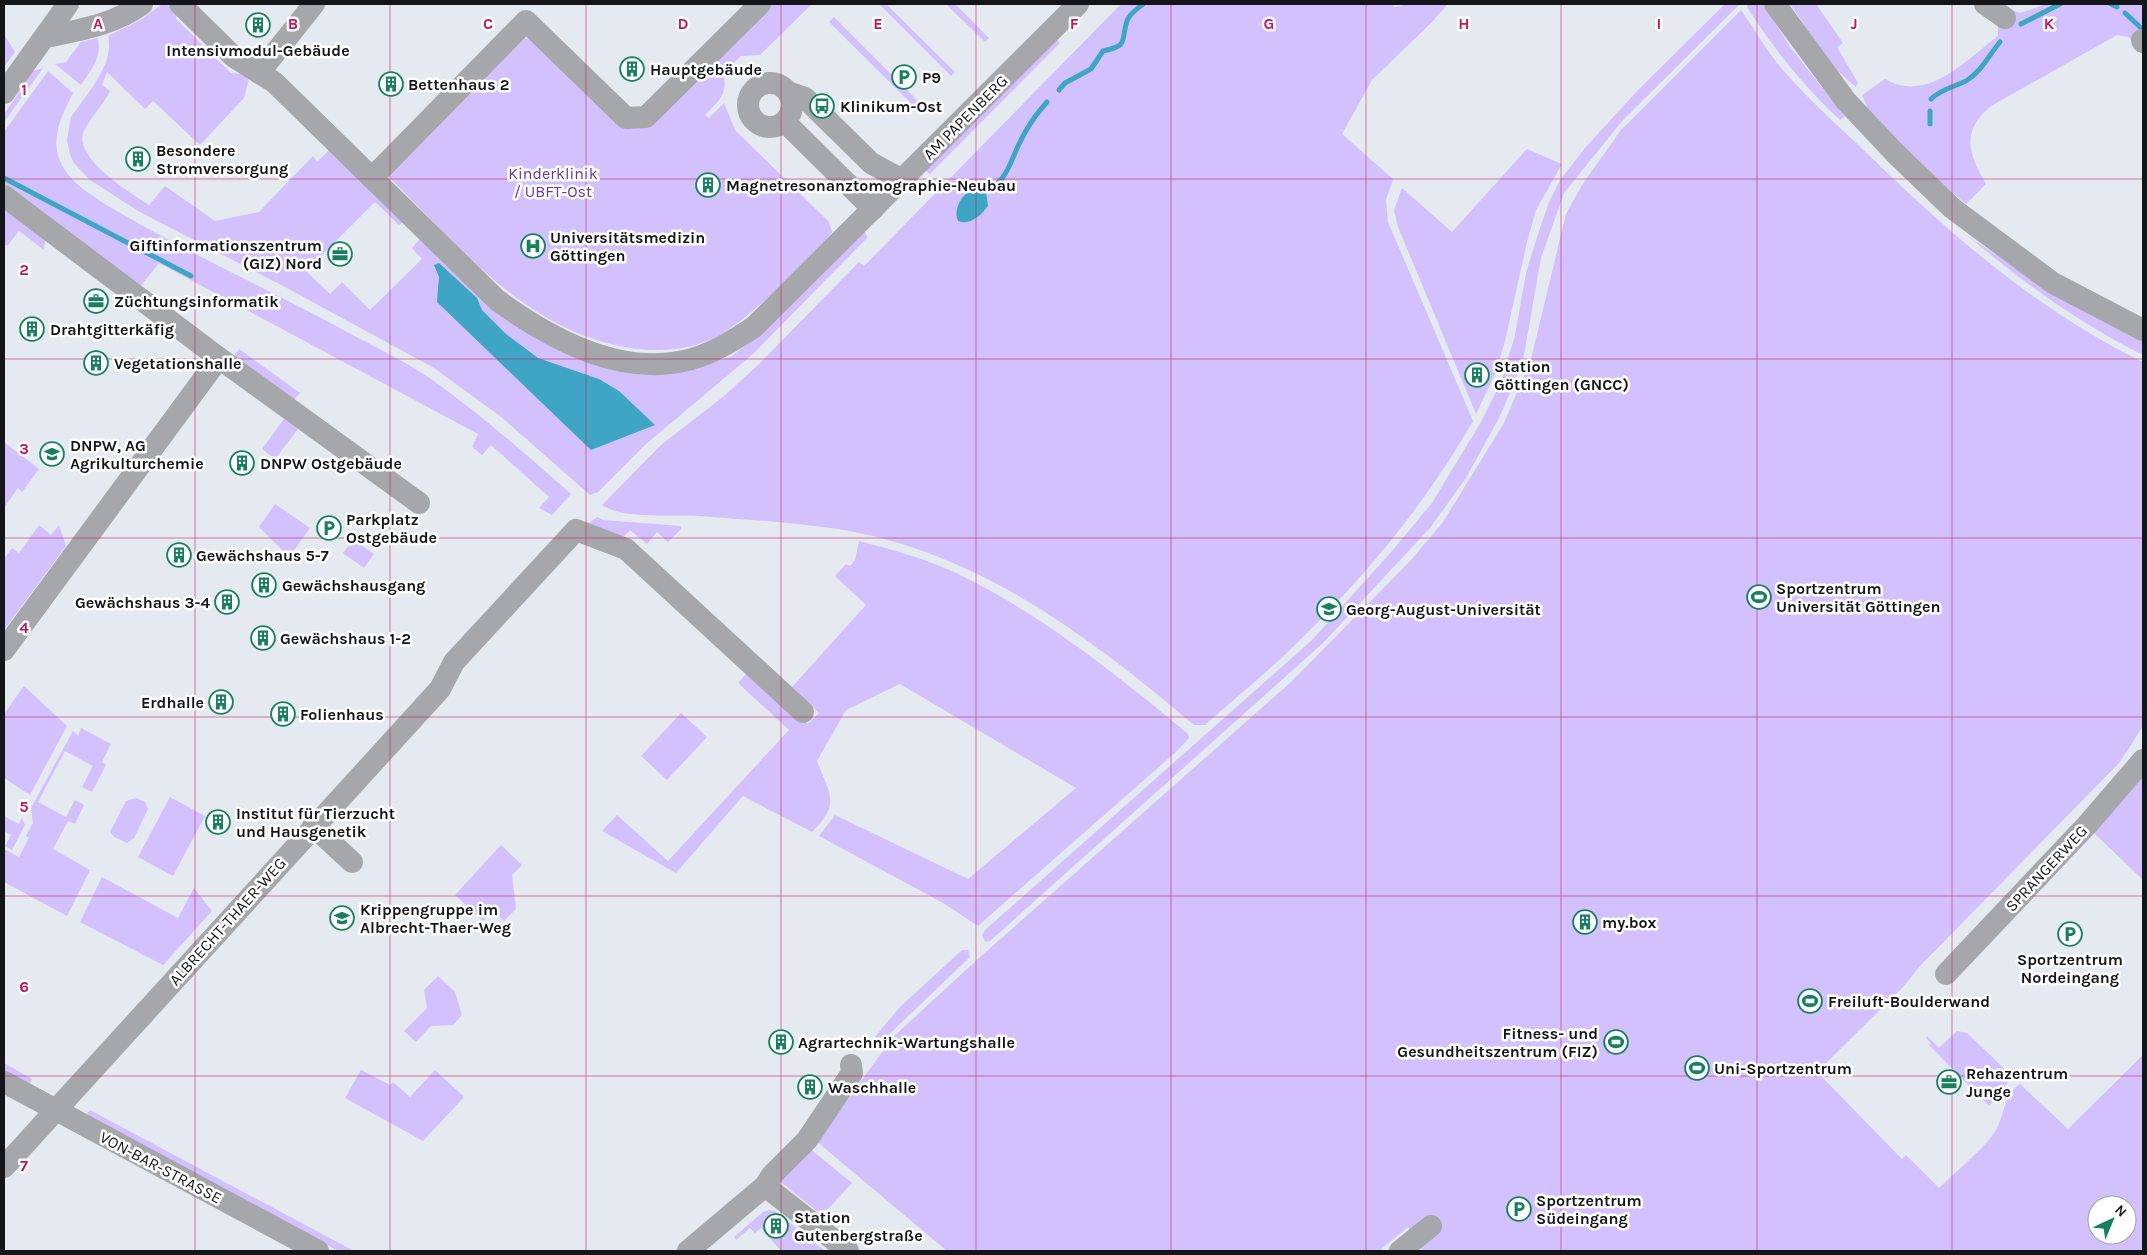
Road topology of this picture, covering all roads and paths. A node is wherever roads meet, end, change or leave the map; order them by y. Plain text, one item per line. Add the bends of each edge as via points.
1 (68, 4) edge
2 (142, 4) edge
3 (180, 4) edge
4 (314, 4) edge
5 (760, 4) edge
6 (1078, 4) edge
7 (1775, 4) edge
8 (1985, 4) edge
9 (2005, 18) dead end
10 (46, 37) junction
11 (259, 73) junction
12 (788, 92) junction
13 (4, 93) edge
14 (785, 122) junction
15 (372, 178) junction
16 (902, 180) junction
17 (4, 196) edge
18 (873, 209) junction
19 (2143, 330) edge
20 (219, 358) junction
21 (419, 503) dead end
22 (4, 650) edge
23 (803, 712) dead end
24 (2143, 760) edge
25 (313, 826) junction
26 (352, 862) dead end
27 (1946, 974) dead end
28 (851, 1066) dead end
29 (4, 1082) edge
30 (55, 1110) junction
31 (4, 1167) edge
32 (765, 1186) junction
33 (1431, 1226) dead end
34 (305, 1249) edge
35 (688, 1251) edge
36 (848, 1251) edge
37 (1400, 1251) edge

1 - 10 street
2 - 10 street via 102,25
3 - 11 street, AM PAPENBERG via 234,57
4 - 11 street
5 - 15 street via 646,118 626,118 526,21
6 - 16 street, AM PAPENBERG
7 - 19 street via 1846,102 1952,208 2053,283
8 - 9 street
10 - 13 street
11 - 15 street, AM PAPENBERG via 274,82
12 - 14 street via 792,108
12 - 14 street via 780,85 766,83 753,91 748,102 750,116 760,125 774,127
12 - 16 street via 805,98 871,163
14 - 18 street
15 - 18 street, AM PAPENBERG via 496,300 532,326 570,345 628,362 666,364 700,357 727,345 759,323
16 - 18 street, AM PAPENBERG
17 - 20 street
20 - 21 street
20 - 22 street
23 - 25 street, ALBRECHT-THAER-WEG via 626,549 576,530 454,662 440,689
24 - 27 street, SPRANGERWEG via 2087,826
25 - 26 street
25 - 30 street, ALBRECHT-THAER-WEG
28 - 32 street via 852,1072 807,1140 772,1174
29 - 30 street, VON-BAR-STRASSE
30 - 31 street, ALBRECHT-THAER-WEG
30 - 34 street, VON-BAR-STRASSE
32 - 35 street
32 - 36 street
33 - 37 street

